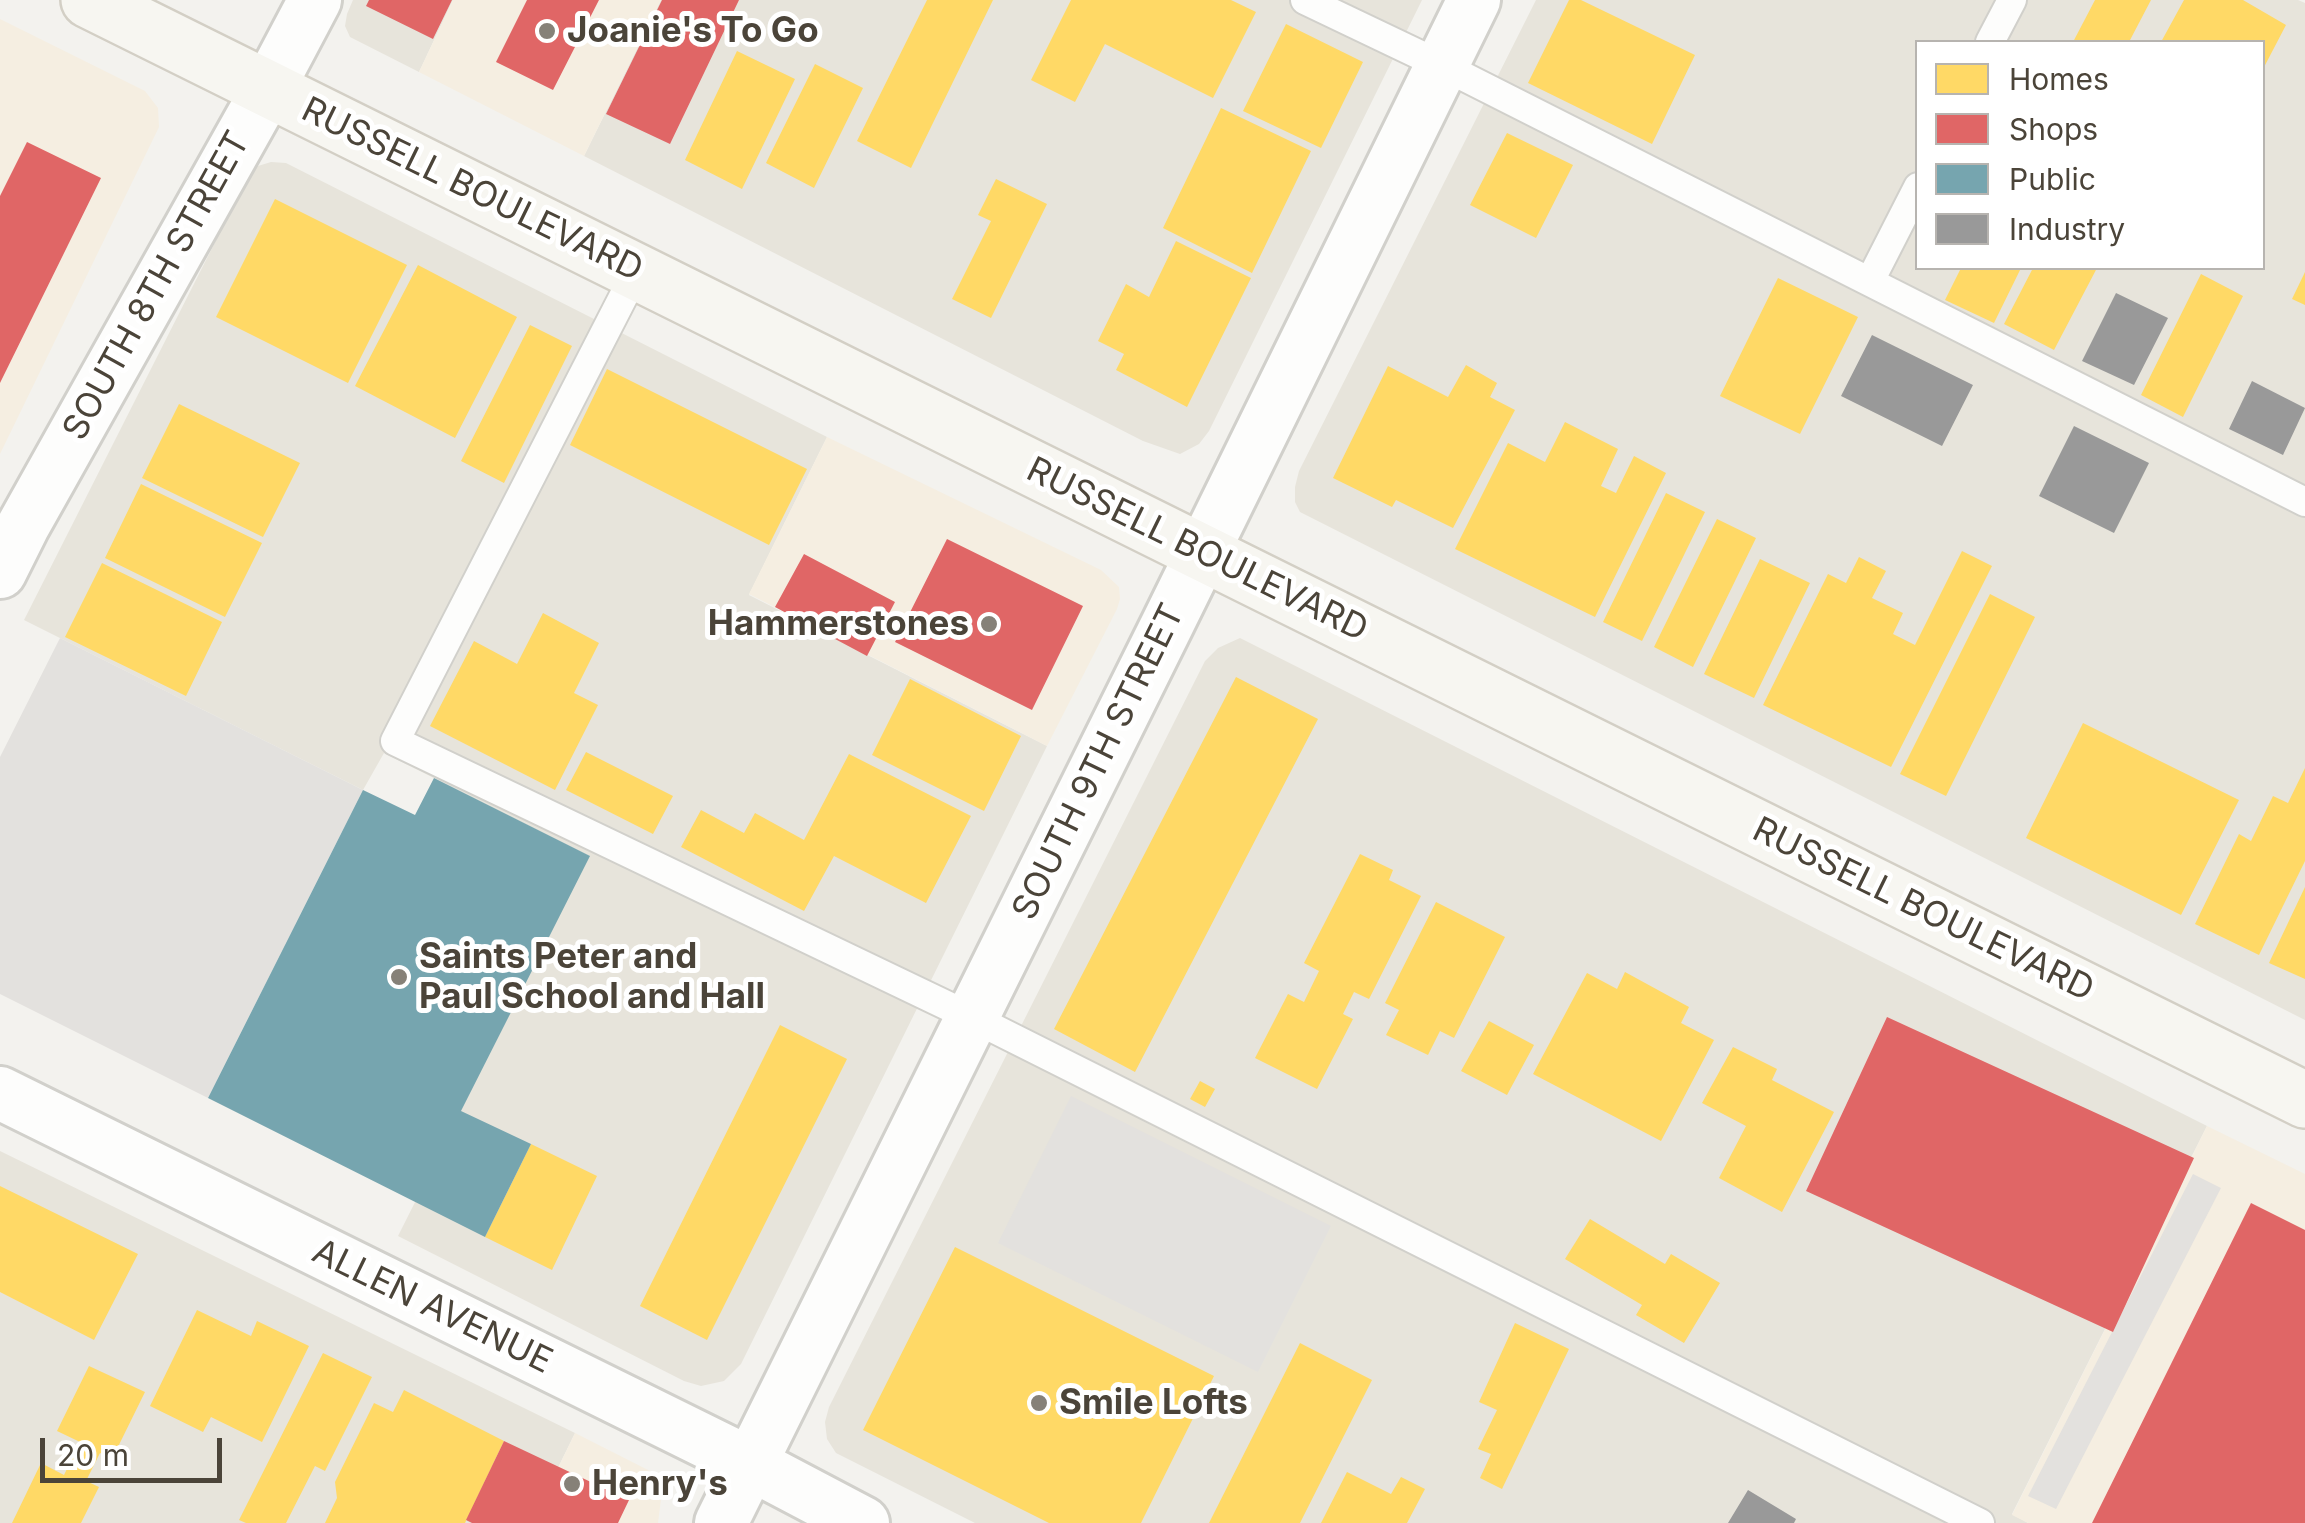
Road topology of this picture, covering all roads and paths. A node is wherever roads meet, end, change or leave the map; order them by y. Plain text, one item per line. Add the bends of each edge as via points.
1 (89, 0) edge
2 (315, 0) edge
3 (1305, 0) edge
4 (1474, 0) edge
5 (2012, 0) edge
6 (1991, 40) edge
7 (1441, 65) junction
8 (268, 89) junction
9 (1915, 193) edge
10 (636, 272) junction
11 (1870, 282) junction
12 (2305, 502) edge
13 (12, 520) edge
14 (1202, 552) junction
15 (0, 572) edge
16 (973, 1018) junction
17 (0, 1094) edge
18 (2305, 1100) edge
19 (751, 1464) junction
20 (721, 1523) edge
21 (863, 1523) edge
22 (1980, 1523) edge

1 - 8 main road, RUSSELL BOULEVARD
2 - 8 street, SOUTH 8TH STREET
3 - 7 lane
4 - 7 street, SOUTH 9TH STREET
5 - 6 lane
7 - 11 lane
7 - 14 street, SOUTH 9TH STREET
8 - 10 main road, RUSSELL BOULEVARD
8 - 13 street, SOUTH 8TH STREET
9 - 11 lane
10 - 14 main road, RUSSELL BOULEVARD
10 - 16 lane via 395,740
11 - 12 lane
13 - 15 street, SOUTH 8TH STREET
14 - 16 street, SOUTH 9TH STREET
14 - 18 main road, RUSSELL BOULEVARD
16 - 19 street, SOUTH 9TH STREET
16 - 22 lane
17 - 19 street, ALLEN AVENUE
19 - 20 street, SOUTH 9TH STREET
19 - 21 street, ALLEN AVENUE

